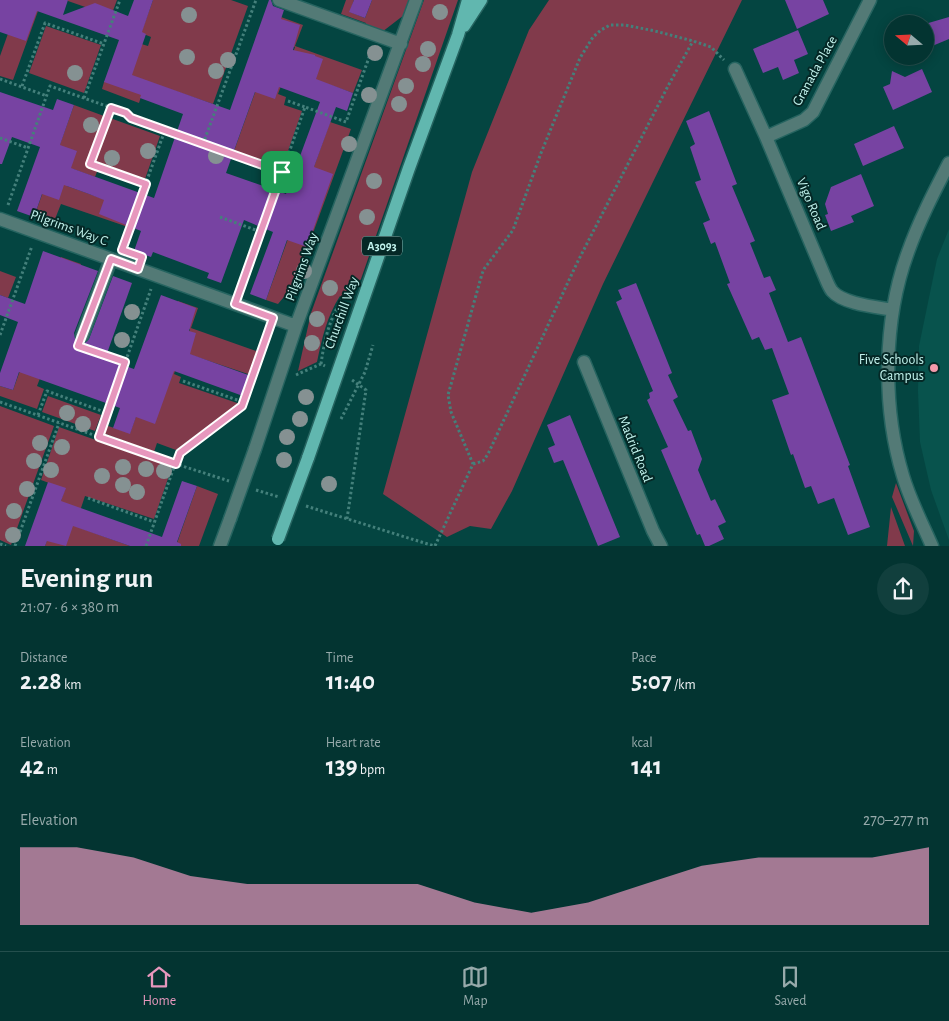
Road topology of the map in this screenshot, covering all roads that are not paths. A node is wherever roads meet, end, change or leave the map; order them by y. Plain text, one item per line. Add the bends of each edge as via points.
1 (416, 0) edge
2 (468, 0) edge
3 (481, 0) edge
4 (870, 0) edge
5 (287, 1) edge
6 (458, 35) junction
7 (401, 44) junction
8 (735, 69) road end
9 (766, 137) junction
10 (949, 163) edge
11 (1, 219) edge
12 (111, 259) junction
13 (893, 310) junction
14 (296, 326) junction
15 (82, 336) road end
16 (584, 362) dead end
17 (277, 543) edge
18 (220, 546) edge
19 (661, 546) edge
20 (932, 546) edge

1 - 7 street, Pilgrims Way
2 - 6 main road, Churchill Way / A3093
3 - 6 main road, Churchill Way / A3093
4 - 9 street, Granada Place via 813,112 798,123
5 - 7 street
6 - 17 main road, Churchill Way / A3093, bridge
7 - 14 street, Pilgrims Way
8 - 9 street, Vigo Road
9 - 13 street, Vigo Road via 833,292 848,301
10 - 13 street via 910,246
11 - 12 street, Pilgrims Way C
12 - 14 street, Pilgrims Way C
12 - 15 street
13 - 20 street via 888,381 896,449 903,477
14 - 18 street, Pilgrims Way, bridge
16 - 19 street, Madrid Road

